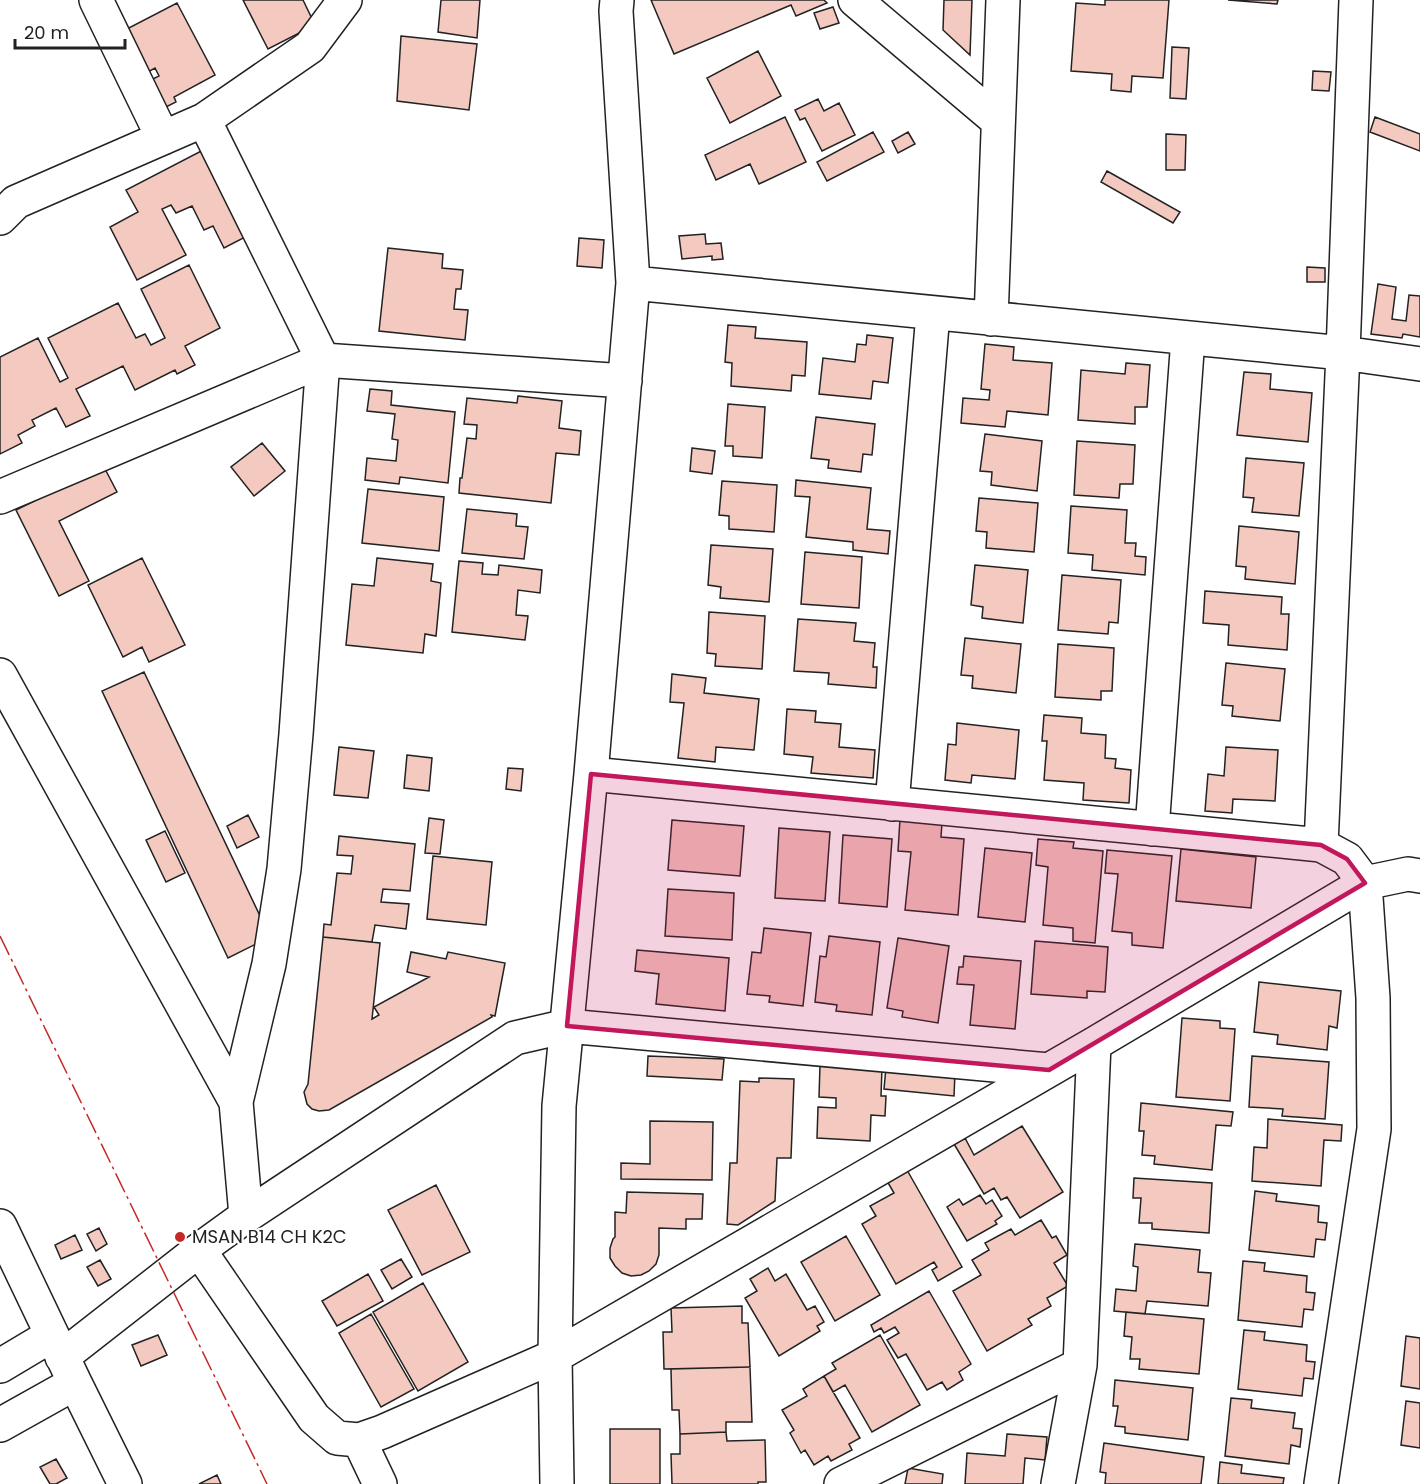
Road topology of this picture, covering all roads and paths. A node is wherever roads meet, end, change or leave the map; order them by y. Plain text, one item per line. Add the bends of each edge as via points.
1 (96, 0) edge
2 (345, 0) edge
3 (617, 0) edge
4 (855, 0) edge
5 (1003, 0) edge
6 (1356, 0) edge
7 (204, 120) junction
8 (998, 121) junction
9 (163, 138) junction
10 (0, 218) edge
11 (633, 283) junction
12 (933, 313) junction
13 (991, 319) junction
14 (1188, 338) junction
15 (1343, 353) junction
16 (323, 360) junction
17 (1420, 364) edge
18 (625, 381) junction
19 (0, 497) edge
20 (0, 675) edge
21 (591, 774) junction
22 (892, 804) junction
23 (1152, 829) junction
24 (1321, 845) junction
25 (1420, 876) edge
26 (1365, 883) junction
27 (567, 1026) junction
28 (1094, 1044) junction
29 (1049, 1070) junction
30 (236, 1102) junction
31 (246, 1216) junction
32 (0, 1226) edge
33 (199, 1250) junction
34 (555, 1356) junction
35 (63, 1358) junction
36 (1080, 1365) junction
37 (0, 1366) edge
38 (0, 1425) edge
39 (359, 1440) junction
40 (125, 1484) edge
41 (380, 1484) edge
42 (557, 1484) edge
43 (841, 1484) edge
44 (1058, 1484) edge
45 (1321, 1484) edge

1 - 9 street
2 - 7 street via 310,47
3 - 11 street
4 - 8 street
5 - 8 street
6 - 15 street
7 - 9 street
7 - 16 street
8 - 13 street
9 - 10 street via 16,202
11 - 12 street
11 - 18 street
12 - 13 street
12 - 22 street
13 - 14 street
14 - 15 street
14 - 23 street
15 - 17 street
15 - 24 street
16 - 18 street
16 - 19 street
16 - 30 street via 284,869 269,964
18 - 21 street
20 - 30 street
21 - 22 street
21 - 27 street
22 - 23 street
23 - 24 street
24 - 26 street via 1347,859
25 - 26 street via 1408,874
26 - 28 street
26 - 45 street via 1373,998 1374,1129
27 - 29 street
27 - 31 street via 515,1038
27 - 34 street via 559,1106
28 - 29 street
28 - 36 street
29 - 34 street
30 - 31 street
31 - 33 street
32 - 35 street
33 - 35 street
33 - 39 street via 314,1418 337,1438
34 - 39 street
34 - 42 street
35 - 37 street
35 - 38 street
35 - 40 street
36 - 43 street
36 - 44 street
39 - 41 street

